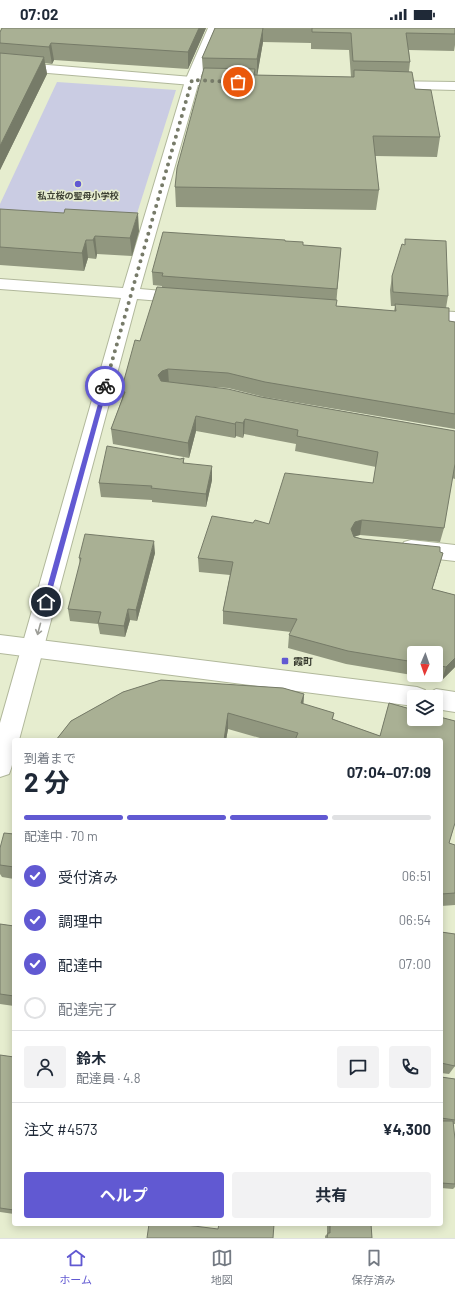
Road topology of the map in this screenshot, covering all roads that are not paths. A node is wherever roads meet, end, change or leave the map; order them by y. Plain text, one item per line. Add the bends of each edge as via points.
1 (214, 28) edge
2 (0, 65) edge
3 (192, 80) junction
4 (240, 82) edge
5 (367, 84) edge
6 (455, 86) edge
7 (0, 284) edge
8 (130, 294) junction
9 (202, 299) edge
10 (400, 313) edge
11 (455, 318) edge
12 (391, 547) edge
13 (455, 552) edge
14 (0, 644) edge
15 (34, 648) junction
16 (407, 696) edge
17 (443, 700) edge
18 (455, 702) edge
19 (0, 766) edge

1 - 3 street
2 - 3 street
3 - 4 street
3 - 8 street
5 - 6 street
7 - 8 street
8 - 9 street
8 -> 15 street via 96,450
10 - 11 street
12 - 13 street
14 - 15 street
15 - 16 street
15 - 19 street
17 - 18 street

